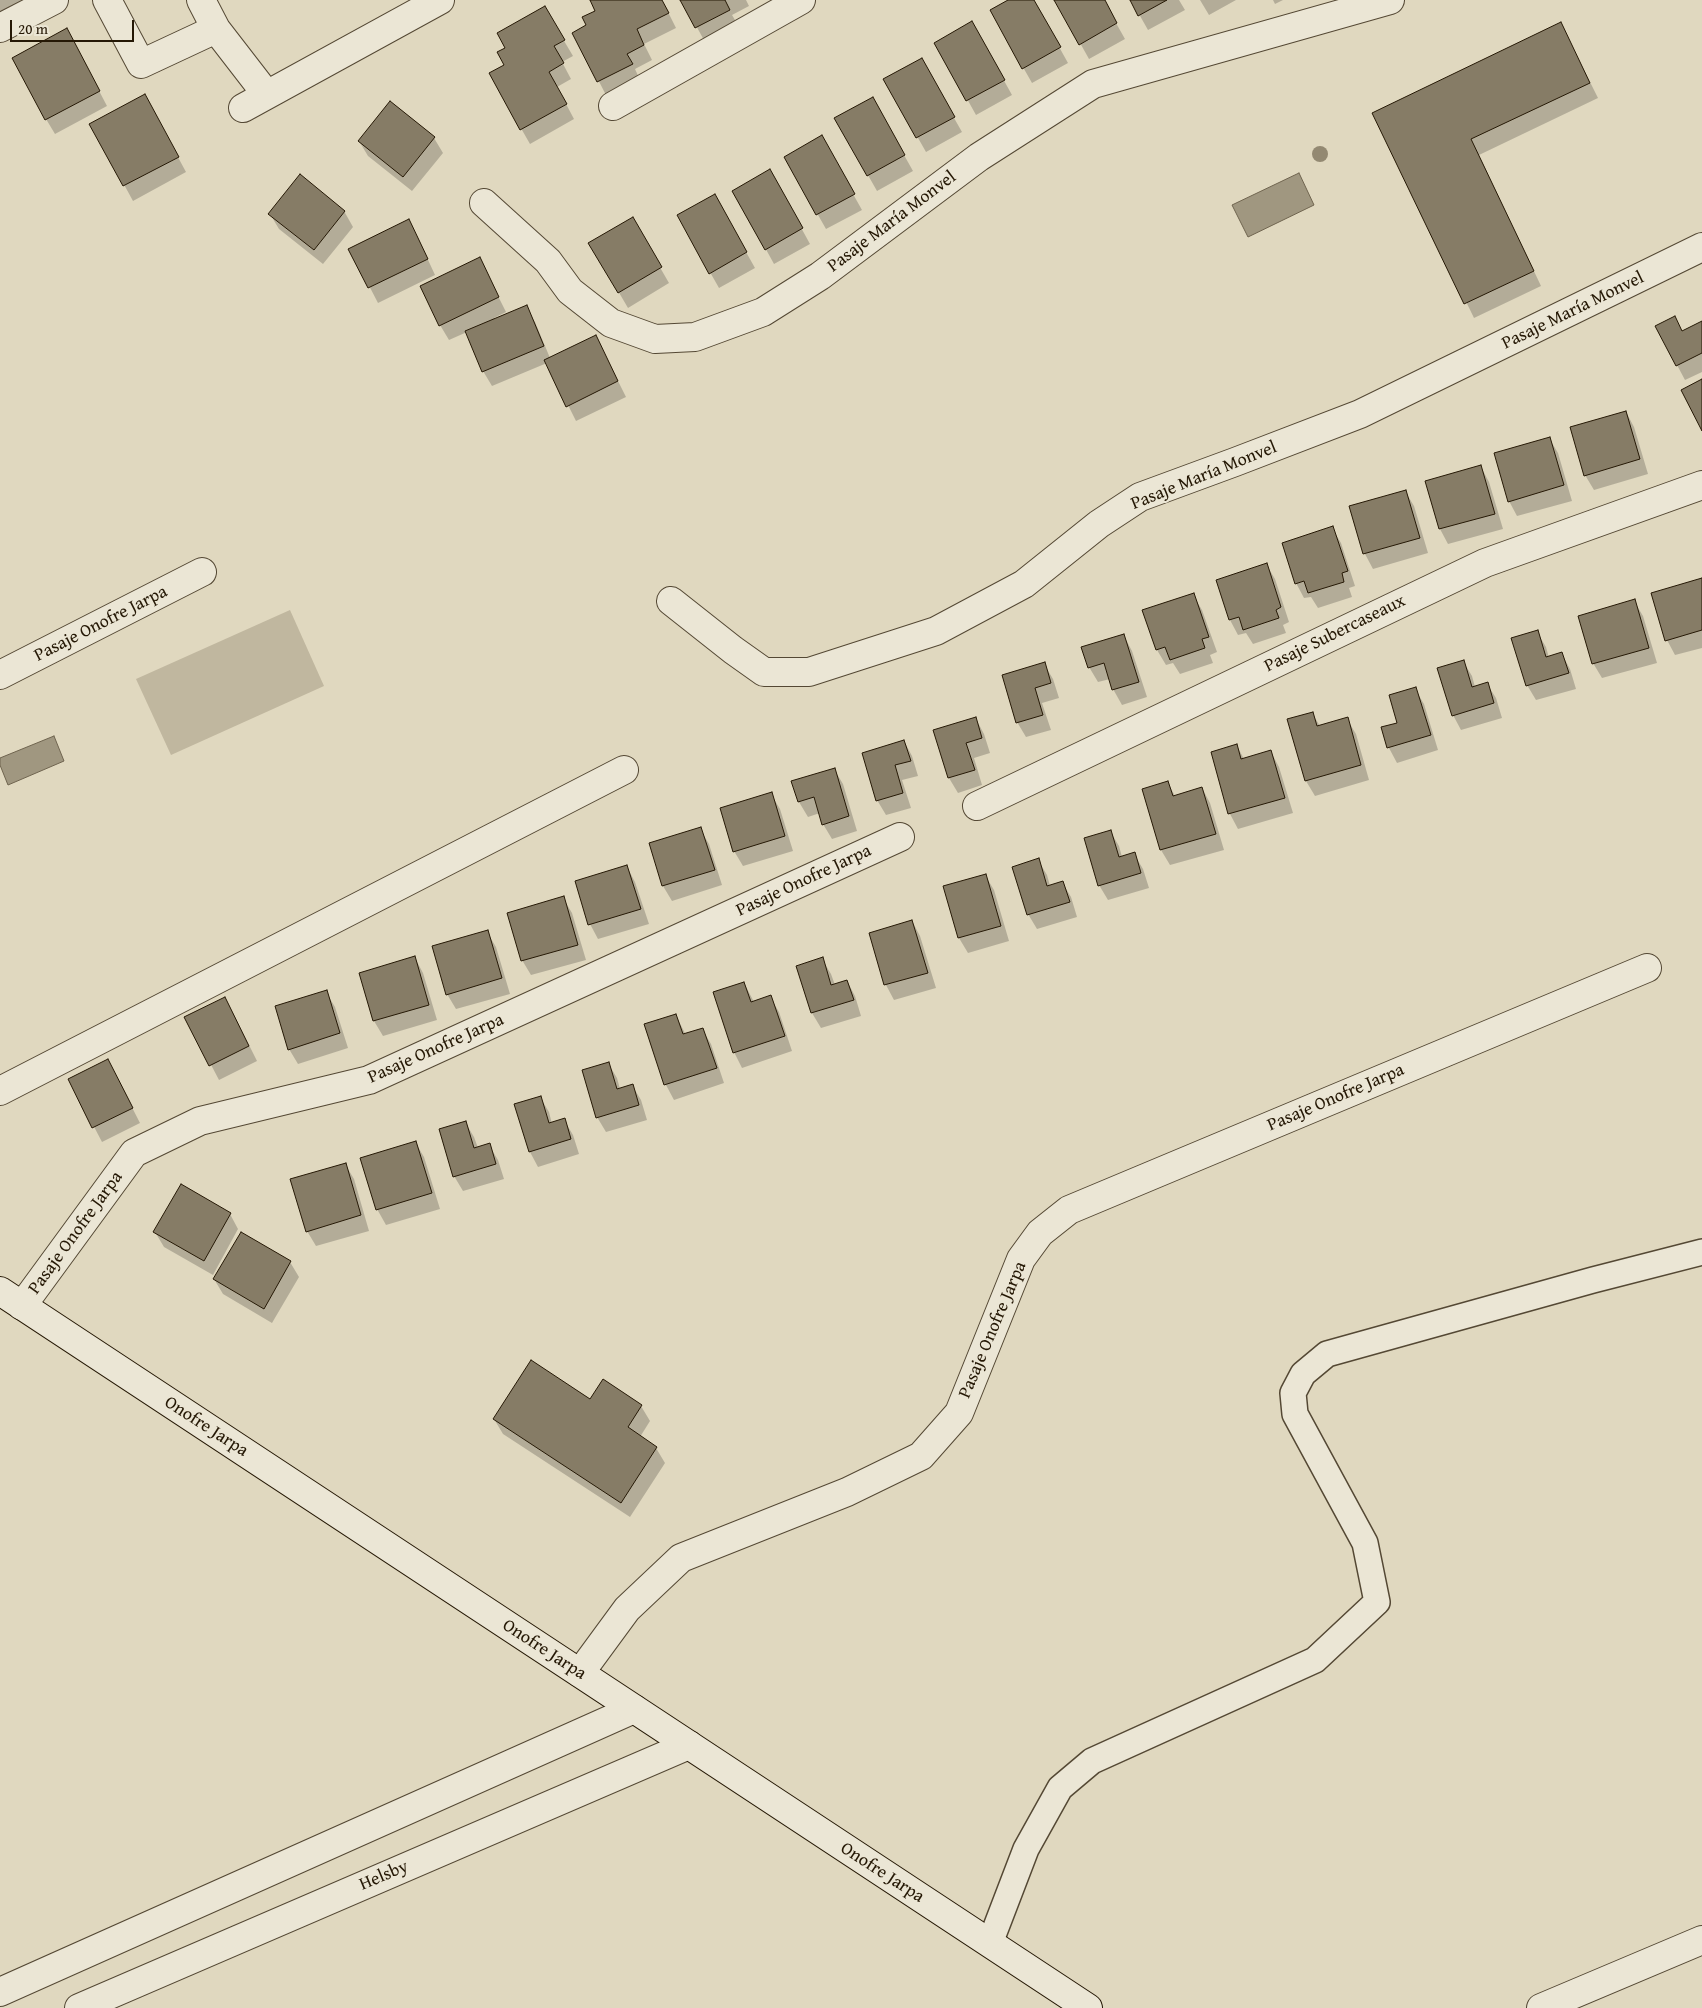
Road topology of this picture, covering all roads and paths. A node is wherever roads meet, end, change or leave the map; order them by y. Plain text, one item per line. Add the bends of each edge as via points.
1 (54, 0) edge
2 (107, 0) edge
3 (201, 0) edge
4 (440, 0) edge
5 (801, 0) edge
6 (1390, 0) edge
7 (0, 28) edge
8 (216, 29) junction
9 (267, 95) junction
10 (613, 106) dead end
11 (243, 108) dead end
12 (484, 203) dead end
13 (1702, 248) edge
14 (1702, 486) edge
15 (202, 572) dead end
16 (671, 601) dead end
17 (0, 675) edge
18 (624, 770) dead end
19 (977, 806) dead end
20 (900, 837) dead end
21 (1647, 968) dead end
22 (0, 1091) edge
23 (1702, 1252) edge
24 (0, 1291) edge
25 (22, 1306) junction
26 (580, 1673) junction
27 (634, 1709) junction
28 (689, 1745) junction
29 (1702, 1940) edge
30 (990, 1943) junction
31 (0, 1992) edge
32 (79, 2008) edge
33 (1088, 2008) edge
34 (1541, 2008) edge

1 - 7 street
2 - 8 street via 141,64
3 - 8 street
4 - 9 street
5 - 10 street
6 - 12 street, Pasaje María Monvel via 1093,84 979,157 820,276 763,312 695,337 655,339 611,323 570,291 548,261
8 - 9 street
9 - 11 street
13 - 16 street, Pasaje María Monvel via 1360,414 1140,497 1099,524 1024,584 936,631 809,672 764,672
14 - 19 street, Pasaje Subercaseaux via 1485,563
15 - 17 street, Pasaje Onofre Jarpa
18 - 22 street
20 - 25 street, Pasaje Onofre Jarpa via 369,1080 200,1121 134,1153
21 - 26 street, Pasaje Onofre Jarpa via 1069,1210 1040,1233 1021,1259 959,1413 921,1456 847,1492 681,1558 627,1609
23 - 30 lane via 1327,1354 1304,1374 1292,1393 1295,1414 1365,1543 1376,1602 1315,1660 1092,1761 1060,1788 1026,1849
24 - 25 street, Onofre Jarpa
25 - 26 street, Onofre Jarpa
26 - 27 street, Onofre Jarpa
27 - 28 street, Onofre Jarpa
27 - 31 street
28 - 30 street, Onofre Jarpa
28 - 32 street, Helsby
29 - 34 street
30 - 33 street, Onofre Jarpa

